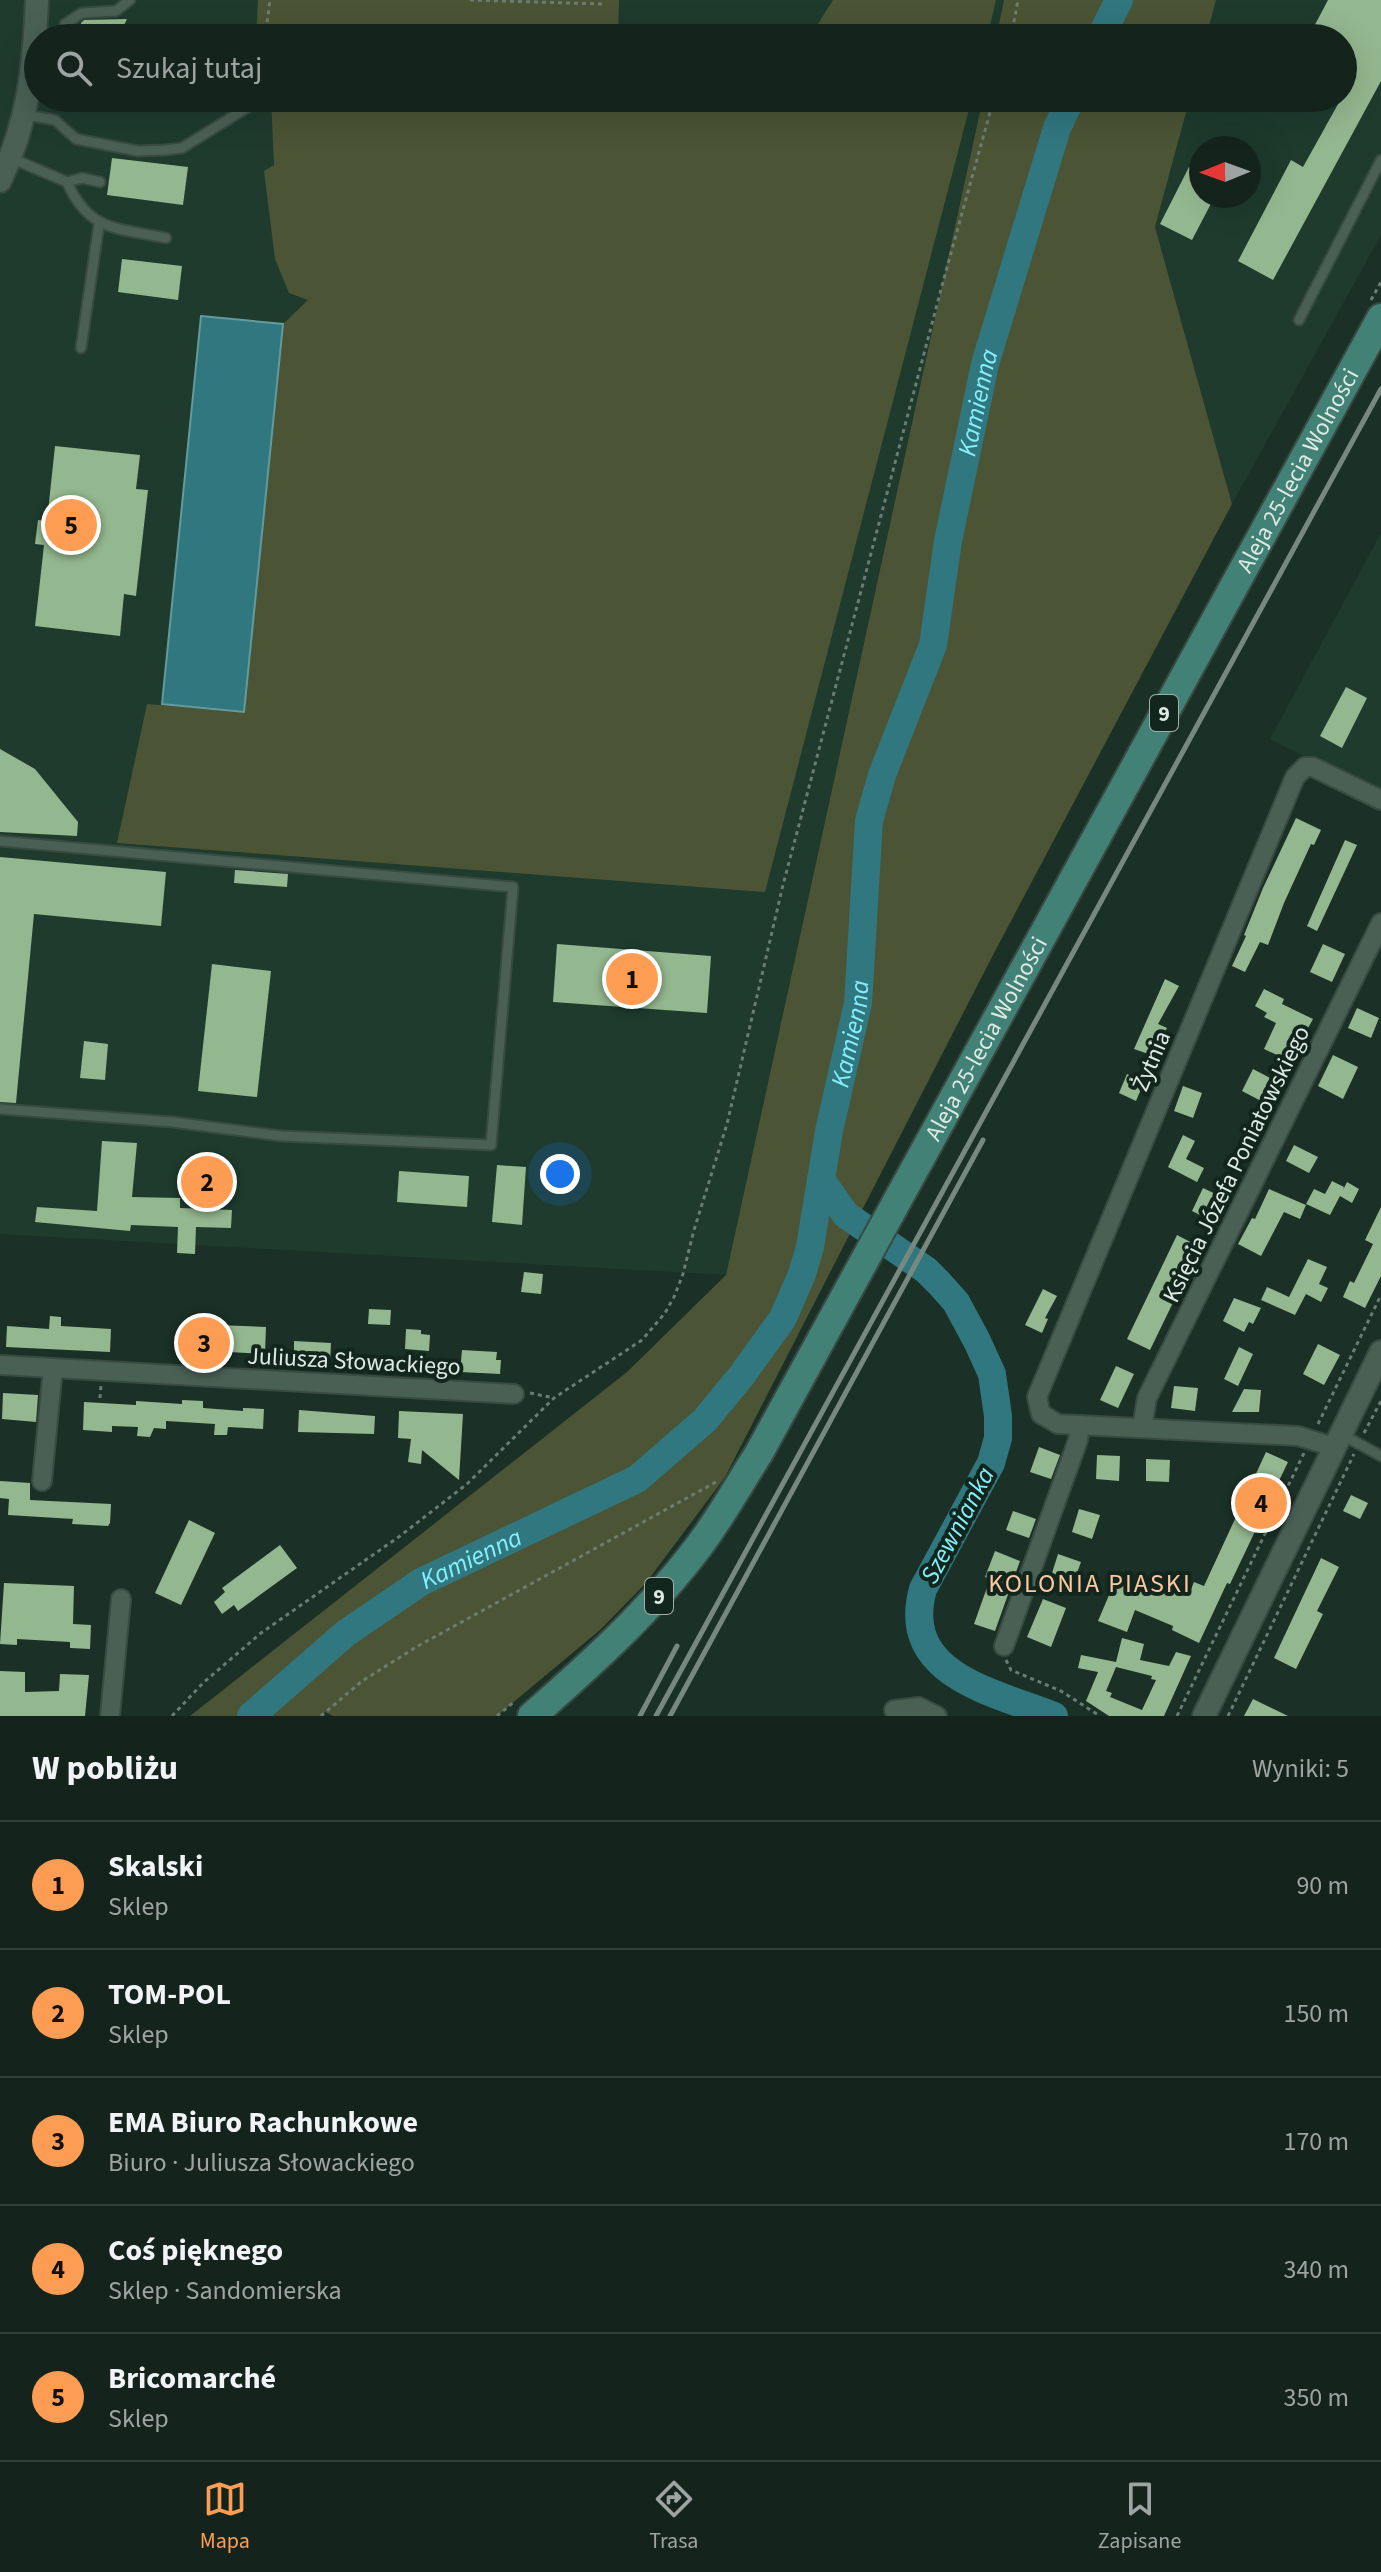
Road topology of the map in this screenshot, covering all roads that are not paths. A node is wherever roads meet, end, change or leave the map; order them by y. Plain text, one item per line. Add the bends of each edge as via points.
1 (37, 0) edge
2 (130, 0) edge
3 (36, 24) edge
4 (65, 24) dead end
5 (27, 112) edge
6 (240, 112) edge
7 (26, 115) junction
8 (11, 158) junction
9 (1381, 160) edge
10 (0, 181) edge
11 (67, 182) junction
12 (100, 182) dead end
13 (99, 224) junction
14 (166, 238) dead end
15 (1381, 318) edge
16 (1299, 320) dead end
17 (81, 348) dead end
18 (1381, 800) edge
19 (0, 841) edge
20 (1381, 923) edge
21 (0, 1109) edge
22 (1381, 1352) edge
23 (0, 1365) edge
24 (53, 1368) junction
25 (514, 1394) road end
26 (1080, 1425) junction
27 (1142, 1428) junction
28 (1345, 1441) junction
29 (1381, 1456) edge
30 (42, 1481) dead end
31 (121, 1599) dead end
32 (1004, 1646) road end
33 (526, 1706) edge
34 (894, 1710) dead end
35 (110, 1716) edge
36 (937, 1716) edge
37 (1204, 1716) edge

1 - 3 street
2 - 4 lane via 116,11 82,13
5 - 7 street
6 - 7 lane via 182,148 138,151 76,139 55,120
7 - 8 street
8 - 10 street
8 - 11 lane
9 - 16 lane
11 - 12 lane
11 - 13 lane via 75,200
13 - 14 lane
13 - 17 lane
15 - 33 main road, Aleja 25-lecia Wolności / 9 via 759,1453 701,1544 658,1597 604,1653
18 - 26 street, Żytnia via 1313,767 1295,777 1039,1392 1038,1410 1044,1418
19 - 21 lane via 513,887 491,1145 281,1136
20 - 27 street, Księcia Józefa Poniatowskiego via 1147,1398
22 - 28 street
23 - 24 street, Juliusza Słowackiego
24 - 25 street, Juliusza Słowackiego
24 - 30 street
26 - 27 street
26 - 32 street
27 - 28 street
28 - 29 lane
28 - 37 street
31 - 35 street
34 - 36 street via 919,1707

